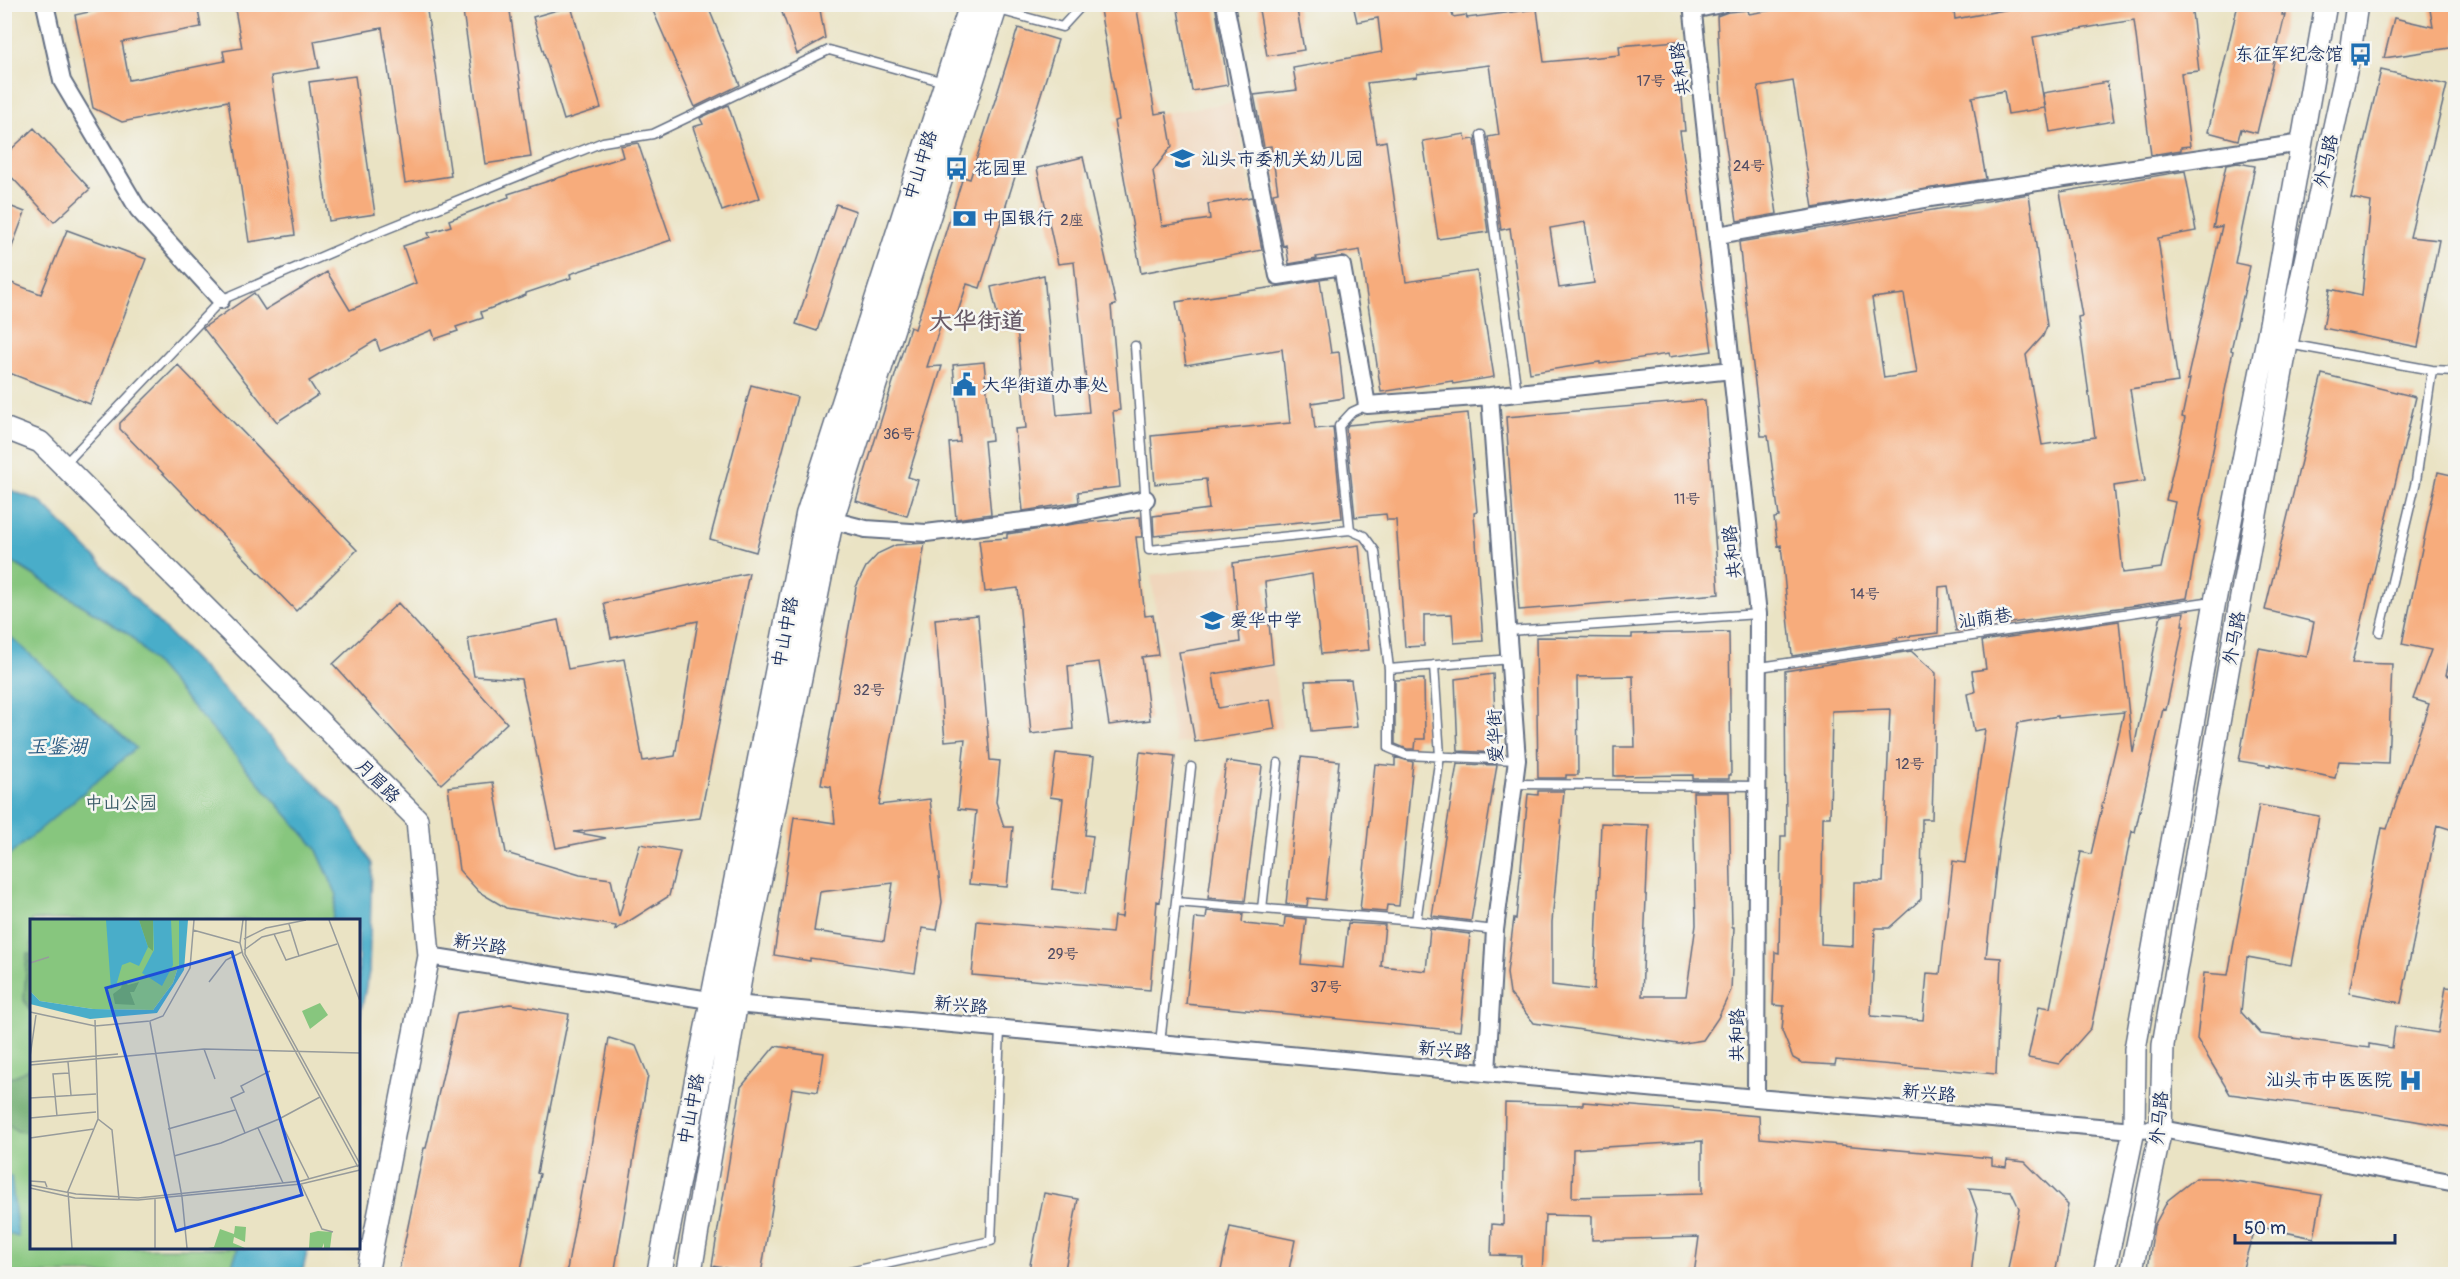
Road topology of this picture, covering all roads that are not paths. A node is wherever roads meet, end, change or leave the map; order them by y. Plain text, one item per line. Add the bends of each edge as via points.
1 (45, 4) edge
2 (1083, 4) edge
3 (1226, 4) edge
4 (1721, 4) edge
5 (2326, 4) edge
6 (2357, 4) edge
7 (988, 6) edge
8 (1693, 7) edge
9 (947, 83) junction
10 (1481, 135) dead end
11 (2302, 143) junction
12 (1718, 235) junction
13 (221, 300) junction
14 (2287, 344) junction
15 (1135, 346) dead end
16 (1732, 369) junction
17 (2432, 370) junction
18 (2456, 371) edge
19 (1517, 393) junction
20 (1490, 396) junction
21 (1367, 405) junction
22 (4, 428) edge
23 (63, 466) junction
24 (1146, 500) junction
25 (831, 520) junction
26 (1350, 530) junction
27 (2215, 601) junction
28 (1758, 614) junction
29 (1509, 631) junction
30 (2380, 632) dead end
31 (1511, 659) junction
32 (1434, 665) junction
33 (1760, 667) junction
34 (1389, 669) junction
35 (1440, 756) junction
36 (1517, 760) junction
37 (1278, 763) dead end
38 (1191, 767) dead end
39 (1514, 784) junction
40 (1759, 786) junction
41 (1176, 903) junction
42 (1262, 909) junction
43 (1416, 921) junction
44 (1495, 930) junction
45 (429, 956) junction
46 (712, 1000) junction
47 (735, 1004) junction
48 (1000, 1029) junction
49 (1160, 1043) junction
50 (1487, 1073) junction
51 (1756, 1098) junction
52 (2161, 1129) junction
53 (2134, 1130) junction
54 (2456, 1183) edge
55 (367, 1275) edge
56 (659, 1275) edge
57 (689, 1275) edge
58 (840, 1275) edge
59 (2104, 1275) edge
60 (2131, 1275) edge

1 - 13 street via 62,81 138,209
2 - 7 lane via 1062,27
3 - 21 street via 1278,276 1342,266
4 - 8 street
5 - 11 street, 外马路
6 - 14 street, 外马路 via 2350,53
7 - 9 main road, 中山中路
7 - 25 main road, 中山中路
8 - 12 street, 共和路
9 - 13 lane via 829,50 653,134 603,142
9 - 46 main road, 中山中路 via 808,515
10 - 19 lane
11 - 12 street via 1930,198
11 - 27 street, 外马路
12 - 16 street, 共和路
13 - 23 lane
14 - 17 lane
14 - 52 street, 外马路 via 2163,1045
15 - 24 lane
16 - 19 street
16 - 28 street, 共和路
17 - 18 lane
17 - 30 lane via 2416,481
19 - 20 street
20 - 21 street
20 - 29 street, 爱华街
21 - 26 lane via 1352,411 1339,426
22 - 23 street, 月眉路 via 39,442
23 - 45 street, 月眉路 via 417,819
24 - 25 street via 1057,518 926,533 866,530
24 - 26 lane via 1149,550
25 - 47 main road, 中山中路
26 - 34 lane via 1364,536 1375,551
27 - 33 lane, 汕荫巷
27 - 53 street, 外马路 via 2135,1049
28 - 29 lane
28 - 33 street, 共和路
29 - 31 street, 爱华街
31 - 32 lane
31 - 36 street, 爱华街
32 - 34 lane
32 - 35 lane
33 - 40 street, 共和路
34 - 35 lane via 1389,748 1406,755
35 - 36 lane
35 - 43 lane
36 - 39 street, 爱华街
37 - 42 lane
38 - 41 lane
39 - 40 lane
39 - 44 street, 爱华街
40 - 51 street, 共和路
41 - 42 lane
41 - 49 lane
42 - 43 lane
43 - 44 lane
44 - 50 street, 爱华街
45 - 46 street, 新兴路
45 - 55 street, 月眉路
46 - 47 street, 新兴路
46 - 56 main road, 中山中路
47 - 48 street, 新兴路
47 - 57 main road, 中山中路
48 - 49 street, 新兴路
48 - 58 lane via 990,1241
49 - 50 street, 新兴路
50 - 51 street, 新兴路
51 - 53 street, 新兴路
52 - 53 street, 新兴路
52 - 54 street, 新兴路
52 - 60 street, 外马路
53 - 59 street, 外马路

